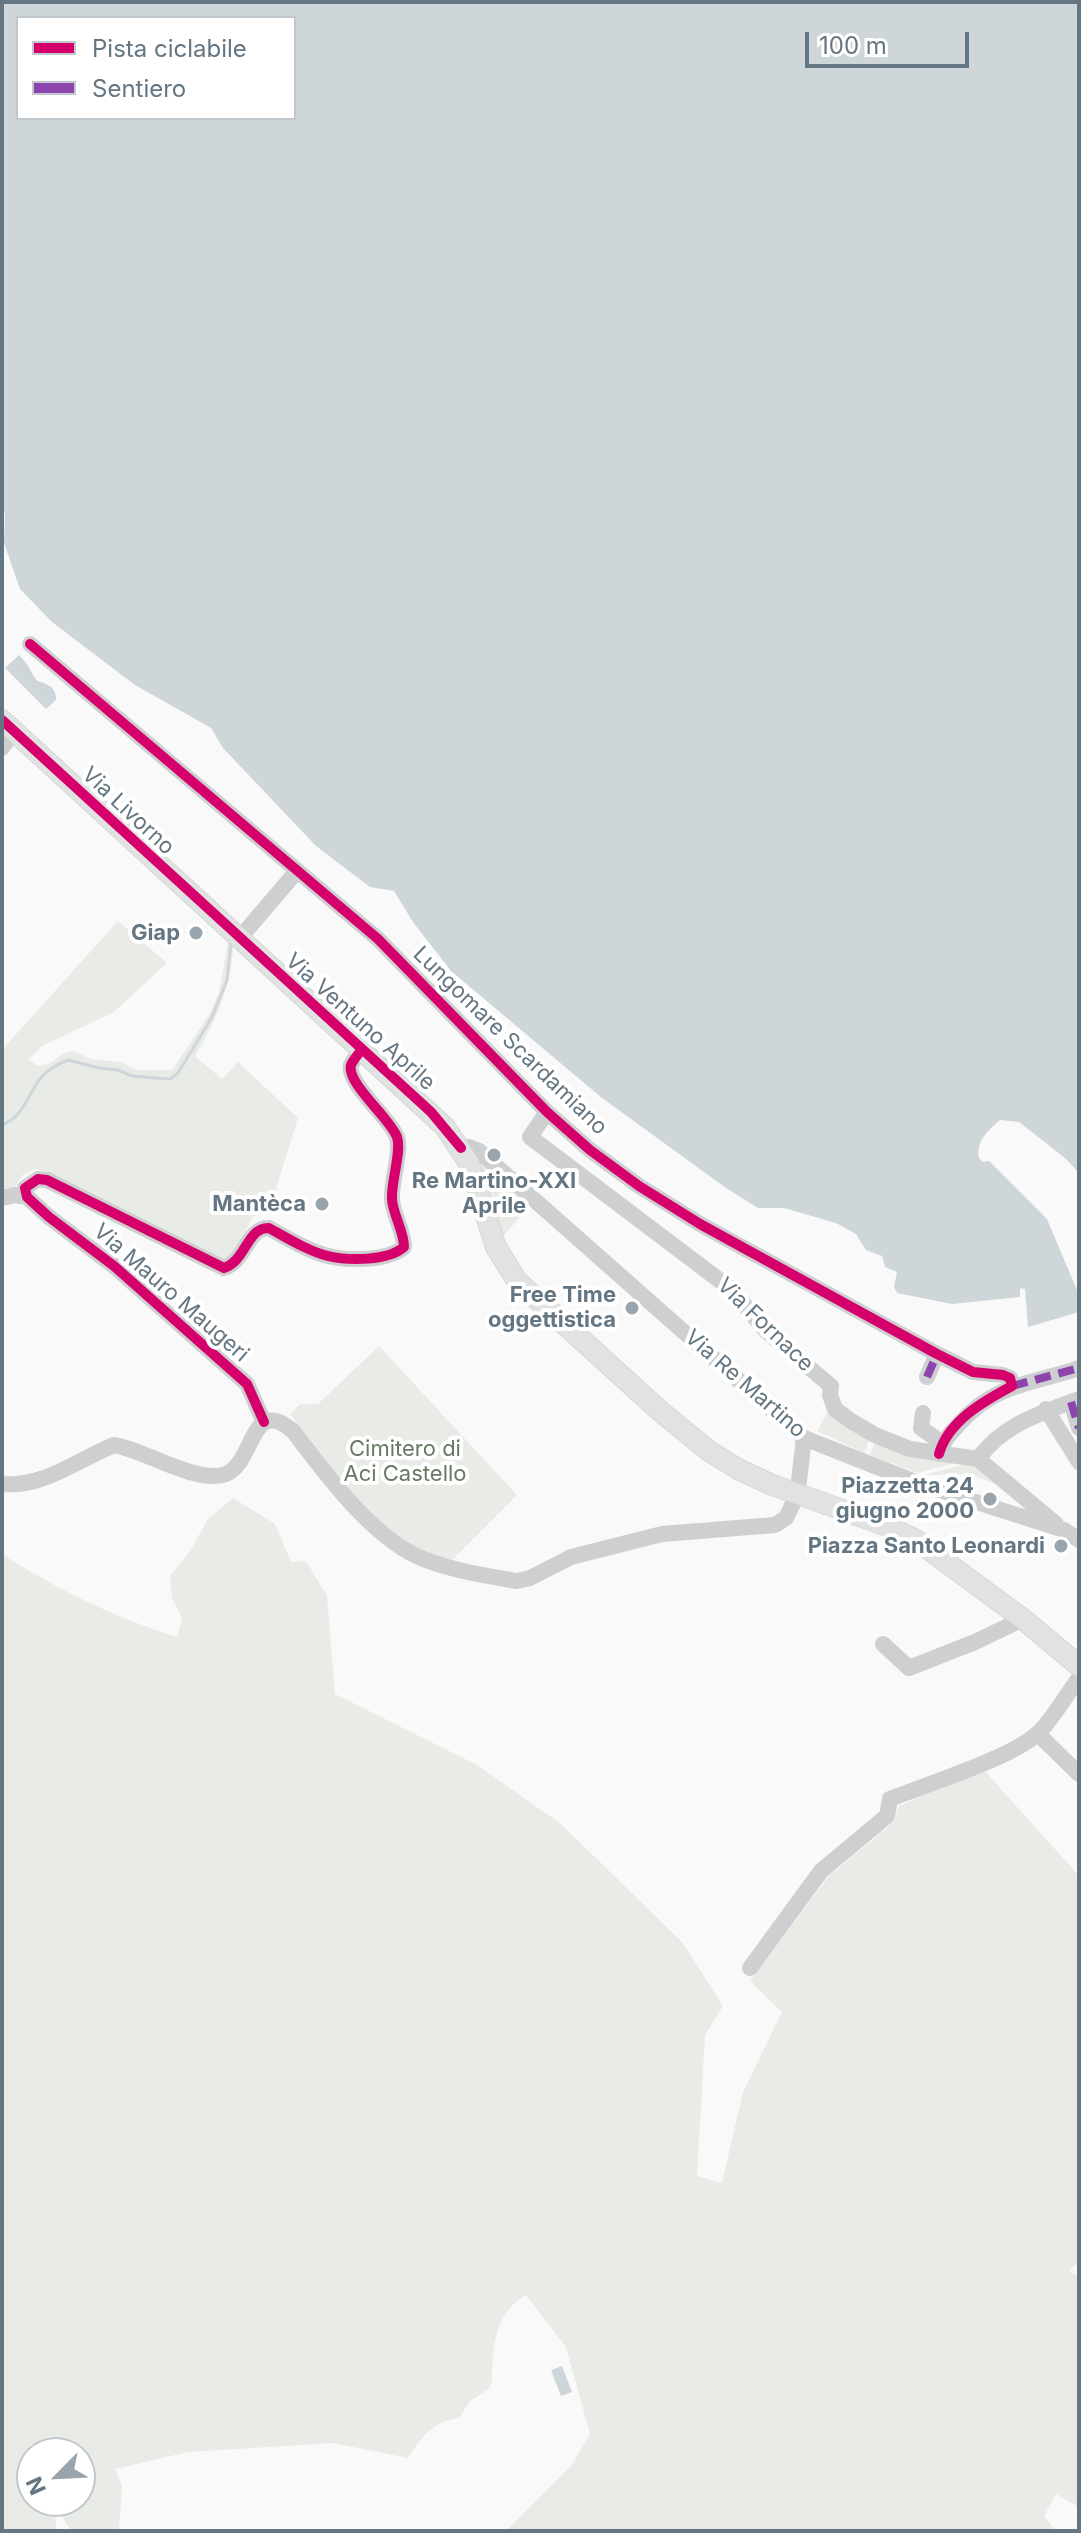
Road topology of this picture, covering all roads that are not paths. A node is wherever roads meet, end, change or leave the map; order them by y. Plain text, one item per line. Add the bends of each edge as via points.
1 (30, 644) dead end
2 (6, 733) edge
3 (297, 871) junction
4 (234, 934) junction
5 (361, 1050) junction
6 (547, 1112) junction
7 (461, 1148) junction
8 (639, 1186) junction
9 (27, 1197) junction
10 (2, 1198) edge
11 (624, 1209) junction
12 (937, 1354) junction
13 (1079, 1368) edge
14 (927, 1377) dead end
15 (1012, 1386) junction
16 (1075, 1400) edge
17 (1046, 1409) junction
18 (923, 1413) dead end
19 (264, 1422) junction
20 (1079, 1428) edge
21 (804, 1438) junction
22 (941, 1448) junction
23 (978, 1459) junction
24 (1079, 1462) edge
25 (2, 1484) edge
26 (798, 1488) junction
27 (1064, 1530) junction
28 (1079, 1540) edge
29 (1023, 1619) junction
30 (883, 1644) dead end
31 (1079, 1666) edge
32 (1079, 1678) edge
33 (1038, 1734) junction
34 (1079, 1774) edge
35 (750, 1968) dead end

1 - 3 street, Lungomare Scardamiano
2 - 4 main road, Via Livorno
3 - 4 street
3 - 6 street, Lungomare Scardamiano via 378,939
4 - 5 main road, Via Ventuno Aprile
5 - 7 main road, Via Ventuno Aprile via 431,1112
5 - 9 street, Via Mauro Maugeri via 351,1064 351,1076 398,1142 392,1198 404,1247 397,1253 329,1256 263,1227 233,1265 224,1268 47,1180 30,1182
6 - 8 street, Lungomare Scardamiano
6 - 11 street, Via Fornace via 530,1137
7 - 21 street, Via Re Martino via 479,1151
7 - 26 main road, Via Ventuno Aprile via 496,1247 527,1293 709,1451 738,1469
8 - 11 street
8 - 12 street, Lungomare Scardamiano via 864,1321
9 - 10 street
9 - 19 street, Via Mauro Maugeri via 247,1384
11 - 22 street, Via Fornace via 731,1289 767,1332 831,1386 835,1409 875,1435 910,1449
12 - 14 street
12 - 15 street, Lungomare Scardamiano via 973,1372 1003,1375
13 - 15 street
15 - 22 street via 973,1409
16 - 17 street
16 - 20 street
17 - 23 street via 1010,1428
17 - 24 street
18 - 22 street via 921,1428
19 - 25 street via 240,1464 224,1475 202,1475 114,1445 44,1479
19 - 26 street via 283,1423 293,1431 361,1513 398,1545 424,1560 517,1581 571,1557 662,1534 775,1525 786,1518
21 - 26 street
21 - 27 street, Via Re Martino via 923,1485
22 - 23 street, Via Fornace
23 - 27 street
26 - 29 main road, Via Ventuno Aprile via 916,1540
27 - 28 street, Via Re Martino
29 - 30 street via 909,1668
29 - 31 main road, Via Ventuno Aprile
32 - 33 street
33 - 34 street
33 - 35 street via 890,1799 887,1816 821,1871

